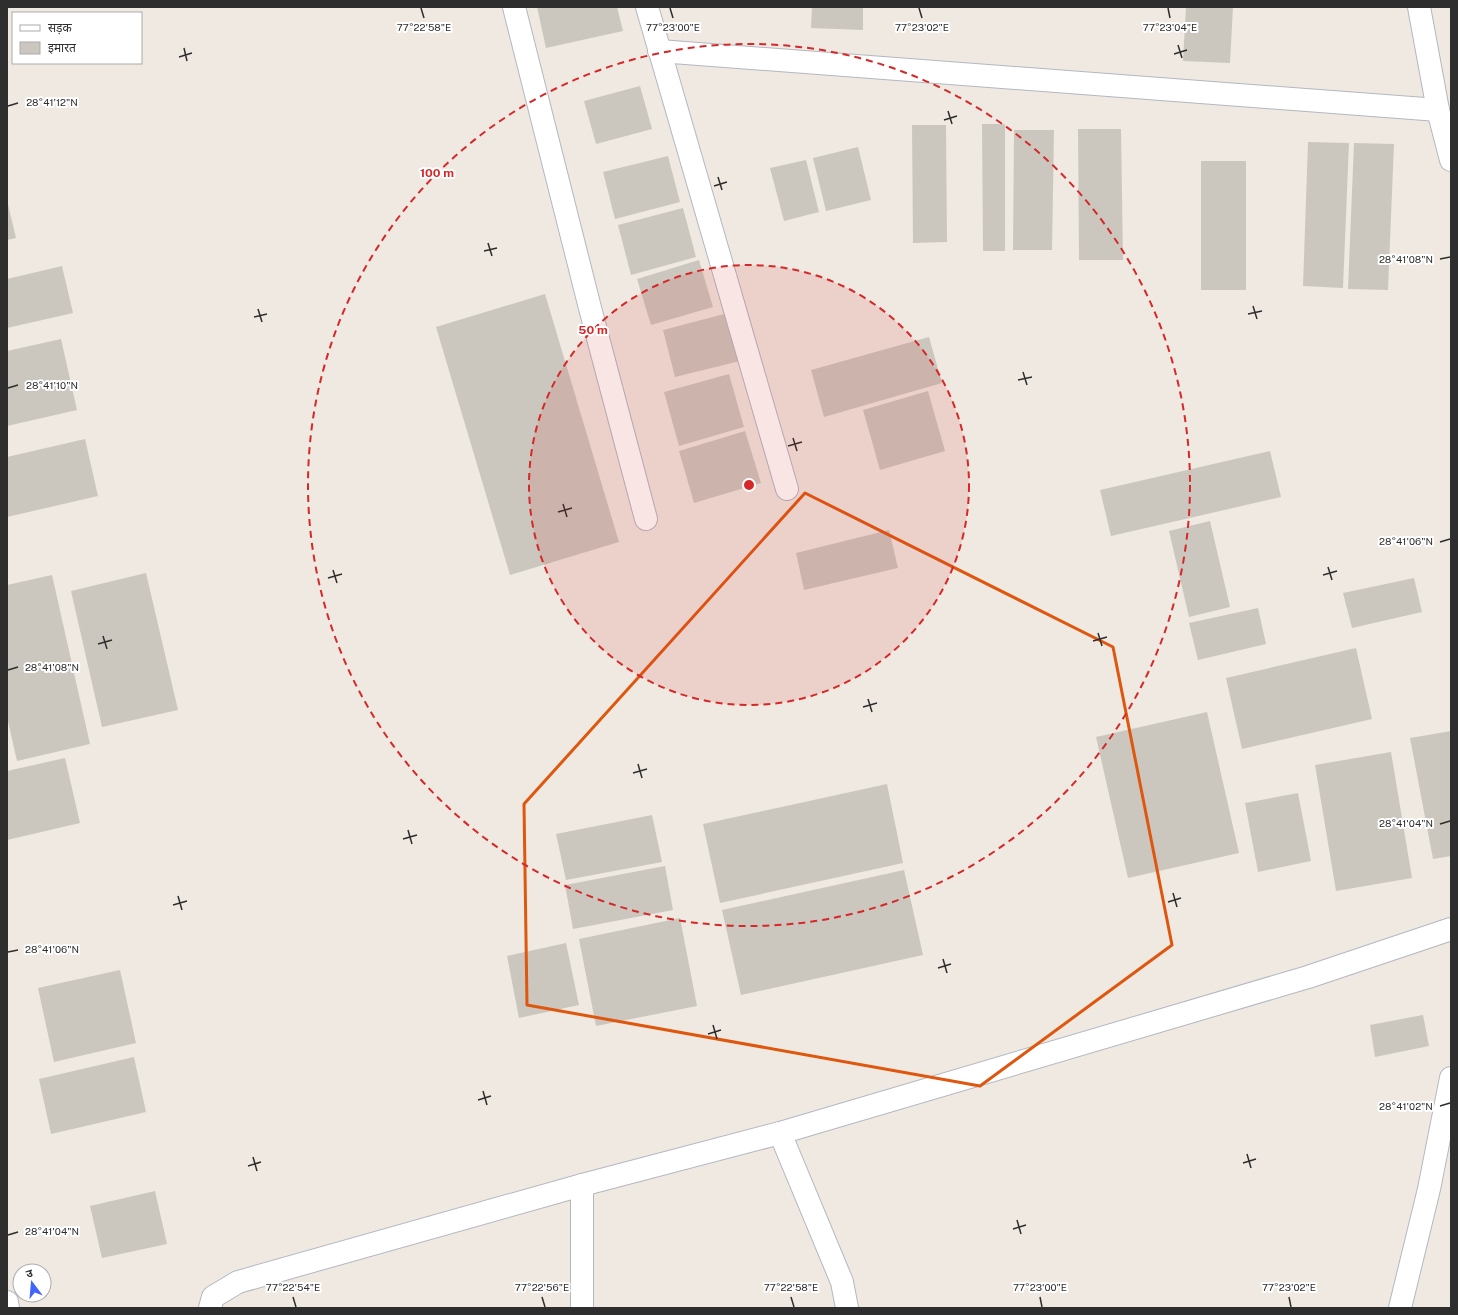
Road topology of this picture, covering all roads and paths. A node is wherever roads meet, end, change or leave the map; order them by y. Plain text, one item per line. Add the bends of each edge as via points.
1 (514, 7) edge
2 (647, 7) edge
3 (1419, 7) edge
4 (659, 51) junction
5 (1438, 110) junction
6 (1451, 160) edge
7 (787, 489) dead end
8 (646, 519) dead end
9 (1451, 929) edge
10 (1451, 1078) edge
11 (780, 1133) junction
12 (582, 1185) junction
13 (7, 1302) edge
14 (211, 1303) edge
15 (8, 1308) edge
16 (191, 1308) edge
17 (582, 1308) edge
18 (847, 1308) edge
19 (1400, 1308) edge

1 - 8 street
2 - 4 street
3 - 5 street
4 - 5 street
4 - 7 street
5 - 6 street
9 - 11 street via 1308,977
10 - 19 street via 1429,1189
11 - 12 street
11 - 18 street via 842,1282
12 - 14 street via 238,1282
12 - 17 street
13 - 15 street
14 - 16 street

